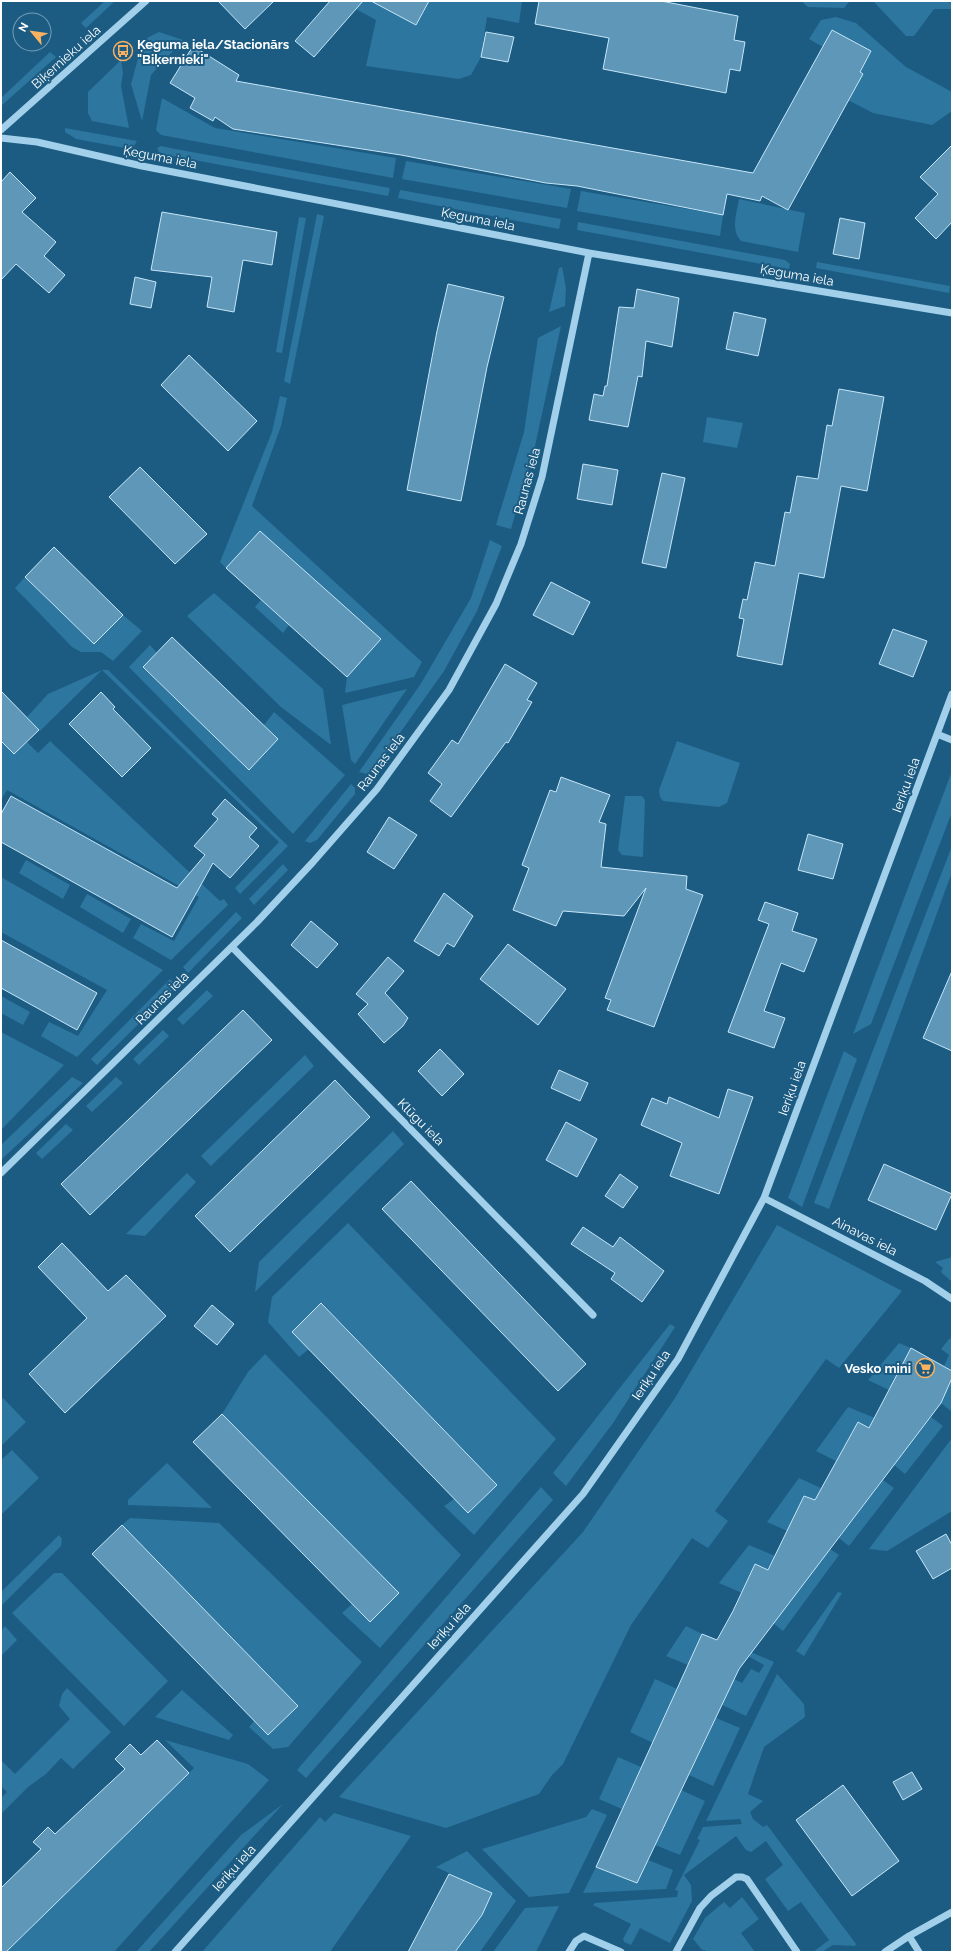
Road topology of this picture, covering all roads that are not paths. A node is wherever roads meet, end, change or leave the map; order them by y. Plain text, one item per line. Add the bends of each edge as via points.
1 (146, 1) edge
2 (1, 130) edge
3 (1, 138) edge
4 (588, 253) junction
5 (952, 313) edge
6 (952, 694) edge
7 (937, 734) junction
8 (952, 740) edge
9 (232, 947) junction
10 (1, 1173) edge
11 (764, 1198) junction
12 (952, 1299) edge
13 (593, 1315) dead end
14 (952, 1912) edge
15 (908, 1936) junction
16 (175, 1952) edge
17 (569, 1952) edge
18 (621, 1952) edge
19 (676, 1952) edge
20 (797, 1952) edge
21 (885, 1952) edge
22 (919, 1952) edge

1 - 2 street, Biķernieku iela
3 - 4 street, Ķeguma iela via 38,142 142,166
4 - 5 street, Ķeguma iela
4 - 9 street, Raunas iela via 542,477 521,544 496,604 449,690 377,789 313,862
6 - 7 street, Ieriķu iela
7 - 8 street
7 - 11 street, Ieriķu iela
9 - 10 street, Raunas iela
9 - 13 street, Klūgu iela
11 - 12 street, Ainavas iela via 925,1281
11 - 16 street, Ieriķu iela via 678,1359 583,1494
14 - 15 street
15 - 21 street
15 - 22 street
17 - 18 street via 576,1941 584,1936
19 - 20 street via 700,1908 736,1877 747,1879

